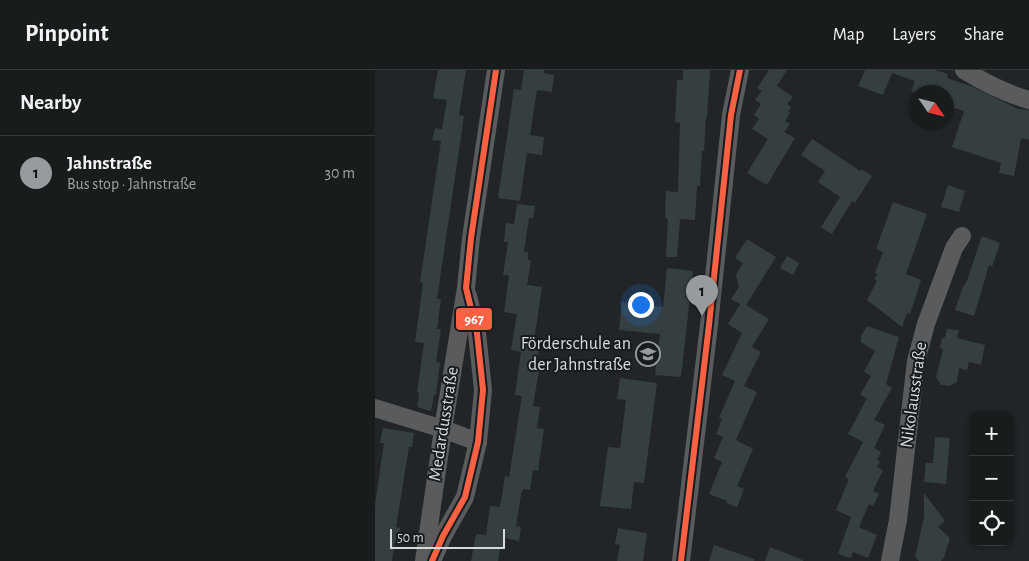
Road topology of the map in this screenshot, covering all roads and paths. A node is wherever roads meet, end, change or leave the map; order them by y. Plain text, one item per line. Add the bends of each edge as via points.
1 (496, 70) edge
2 (740, 70) edge
3 (963, 70) edge
4 (1029, 100) edge
5 (962, 236) dead end
6 (466, 288) junction
7 (375, 408) edge
8 (443, 429) junction
9 (478, 442) junction
10 (424, 561) edge
11 (432, 561) edge
12 (681, 561) edge
13 (890, 561) edge

1 - 6 street, Medardusstraße
2 - 12 street via 731,115
3 - 4 street via 1006,93
5 - 13 street, Nikolausstraße via 954,248 925,324 916,361 898,520
6 - 8 street, Medardusstraße
6 - 9 street, Medardusstraße via 477,333 483,390
7 - 8 street
8 - 9 street
8 - 10 street, Medardusstraße
9 - 11 street, Medardusstraße via 465,496

